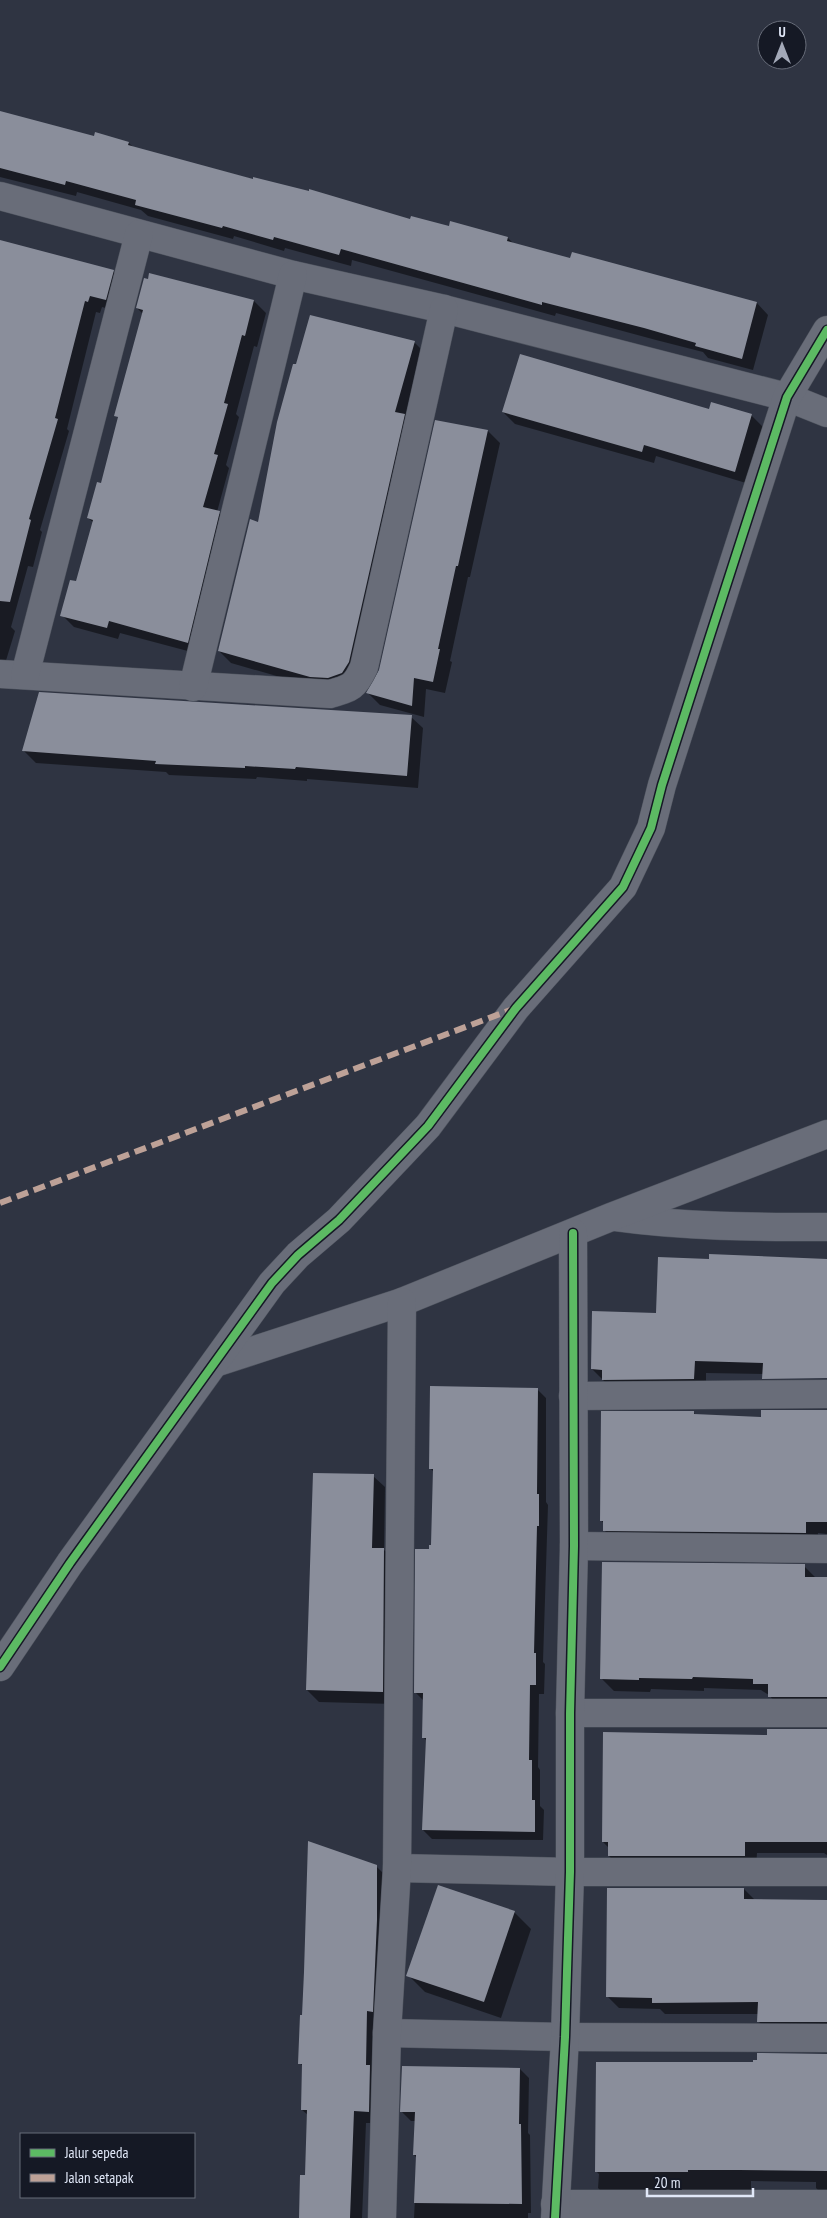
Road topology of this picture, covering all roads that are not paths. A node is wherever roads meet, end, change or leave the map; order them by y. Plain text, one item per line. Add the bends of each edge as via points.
1 (0, 196) edge
2 (139, 234) junction
3 (293, 275) junction
4 (444, 309) junction
5 (827, 330) edge
6 (787, 397) junction
7 (827, 412) edge
8 (13, 675) edge
9 (193, 687) junction
10 (827, 1134) edge
11 (611, 1217) junction
12 (827, 1228) edge
13 (573, 1233) junction
14 (402, 1302) junction
15 (215, 1363) junction
16 (827, 1394) edge
17 (573, 1396) junction
18 (574, 1546) junction
19 (827, 1549) edge
20 (0, 1667) edge
21 (570, 1713) junction
22 (827, 1713) edge
23 (397, 1868) junction
24 (570, 1872) junction
25 (827, 1872) edge
26 (387, 2033) junction
27 (566, 2037) junction
28 (827, 2038) edge
29 (827, 2204) edge
30 (555, 2211) edge
31 (382, 2218) edge

1 - 2 street
2 - 3 street
2 - 8 street
3 - 4 street
3 - 9 street
4 - 6 street
4 - 9 street via 364,667 357,682 330,694
5 - 6 street
6 - 7 street
6 - 15 street via 665,775 651,828 623,887 516,1008 428,1126 339,1220 298,1255 272,1283
8 - 9 street
10 - 11 street
11 - 12 street via 662,1224
11 - 13 street
13 - 14 street
13 - 17 street
14 - 15 street
14 - 23 street
15 - 20 street via 70,1563
16 - 17 street
17 - 18 street
18 - 19 street
18 - 21 street
21 - 22 street
21 - 24 street
23 - 24 street
23 - 26 street
24 - 25 street
24 - 27 street
26 - 27 street
26 - 31 street
27 - 28 street
27 - 30 street
29 - 30 street

